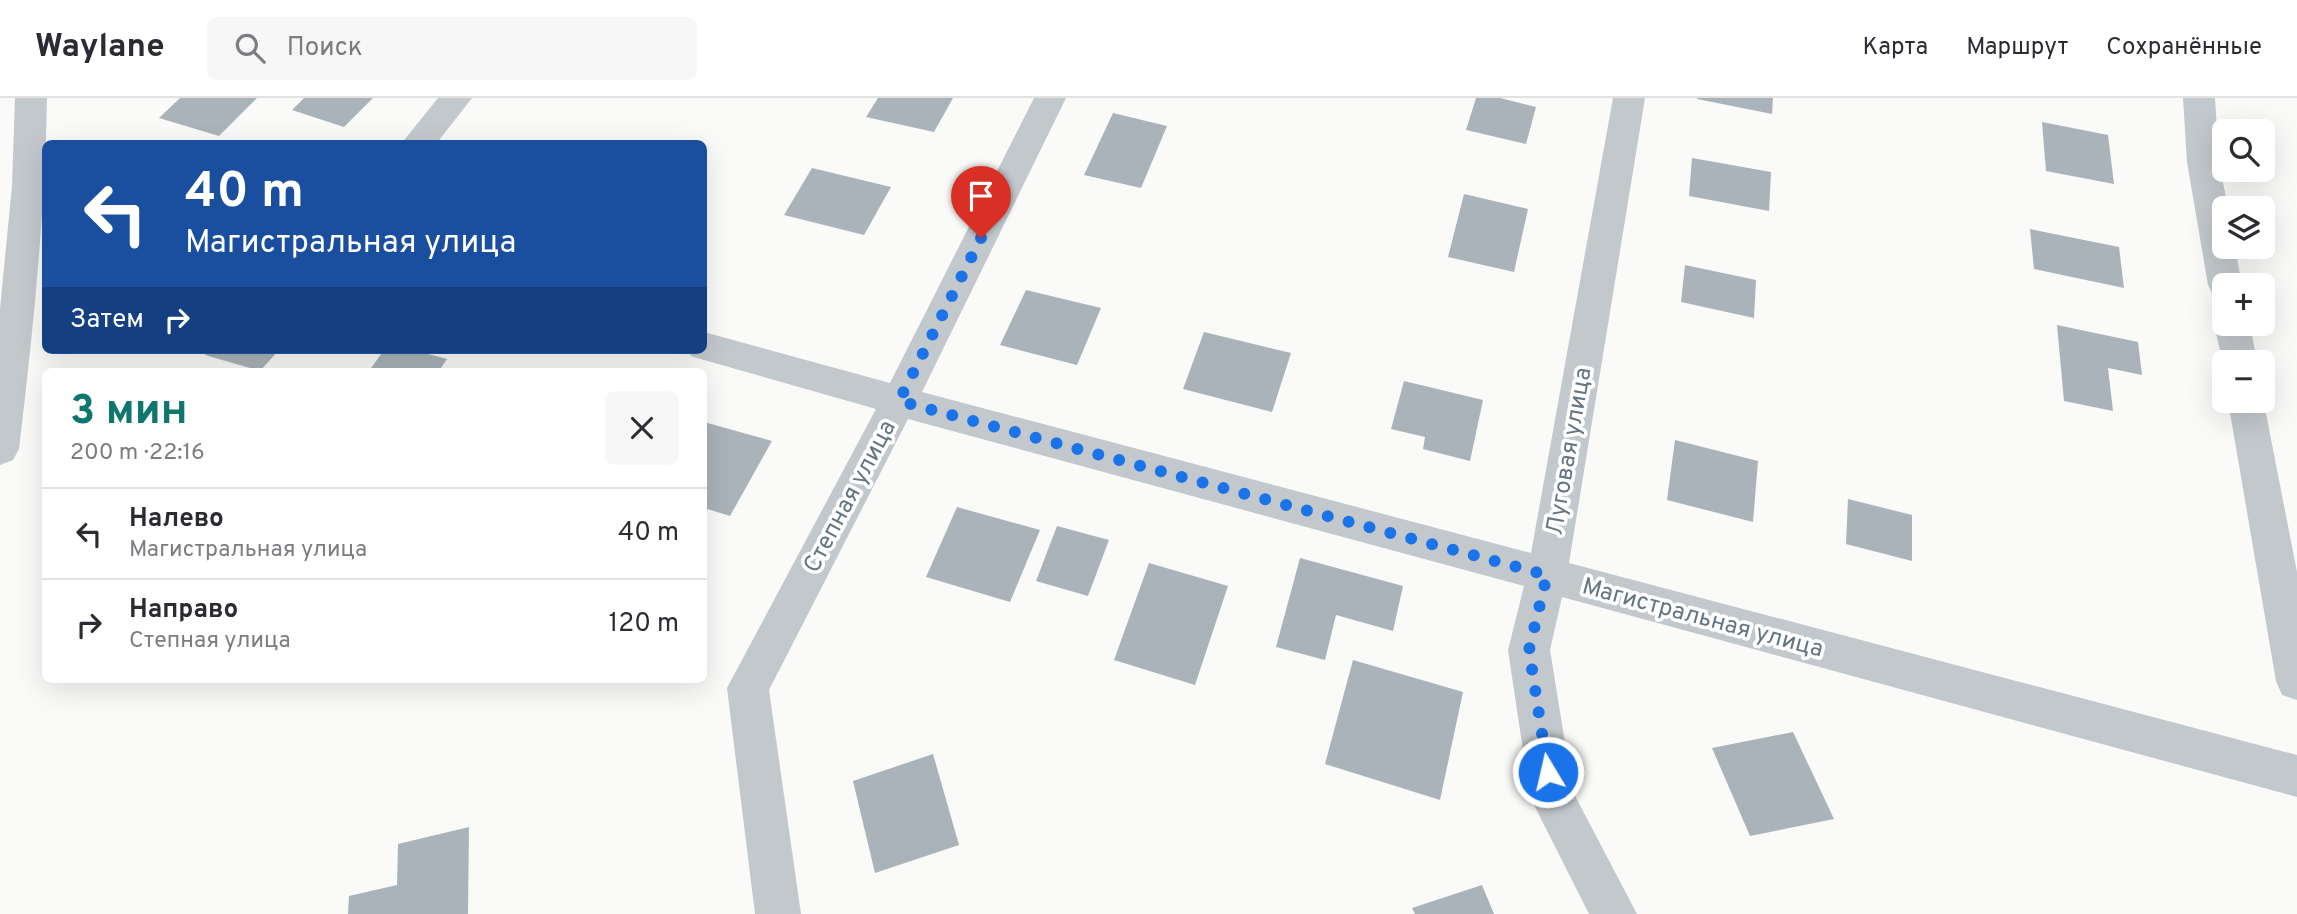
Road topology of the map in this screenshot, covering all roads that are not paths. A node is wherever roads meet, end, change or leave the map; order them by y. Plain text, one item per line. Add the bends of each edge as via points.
1 (32, 98) edge
2 (456, 98) edge
3 (1050, 98) edge
4 (1629, 98) edge
5 (2199, 98) edge
6 (420, 140) edge
7 (38, 157) edge
8 (2223, 273) edge
9 (707, 347) edge
10 (899, 401) junction
11 (2248, 413) edge
12 (0, 449) edge
13 (1547, 575) junction
14 (2297, 681) edge
15 (2297, 776) edge
16 (778, 914) edge
17 (1614, 914) edge

1 - 7 street
2 - 6 street
3 - 10 street, Степная улица
4 - 13 street, Луговая улица
5 - 8 street via 2203,162
7 - 12 street
9 - 10 street, Магистральная улица
10 - 13 street, Магистральная улица
10 - 16 street, Степная улица via 748,688
11 - 14 street
13 - 15 street, Магистральная улица
13 - 17 street, Луговая улица via 1529,650 1552,797

